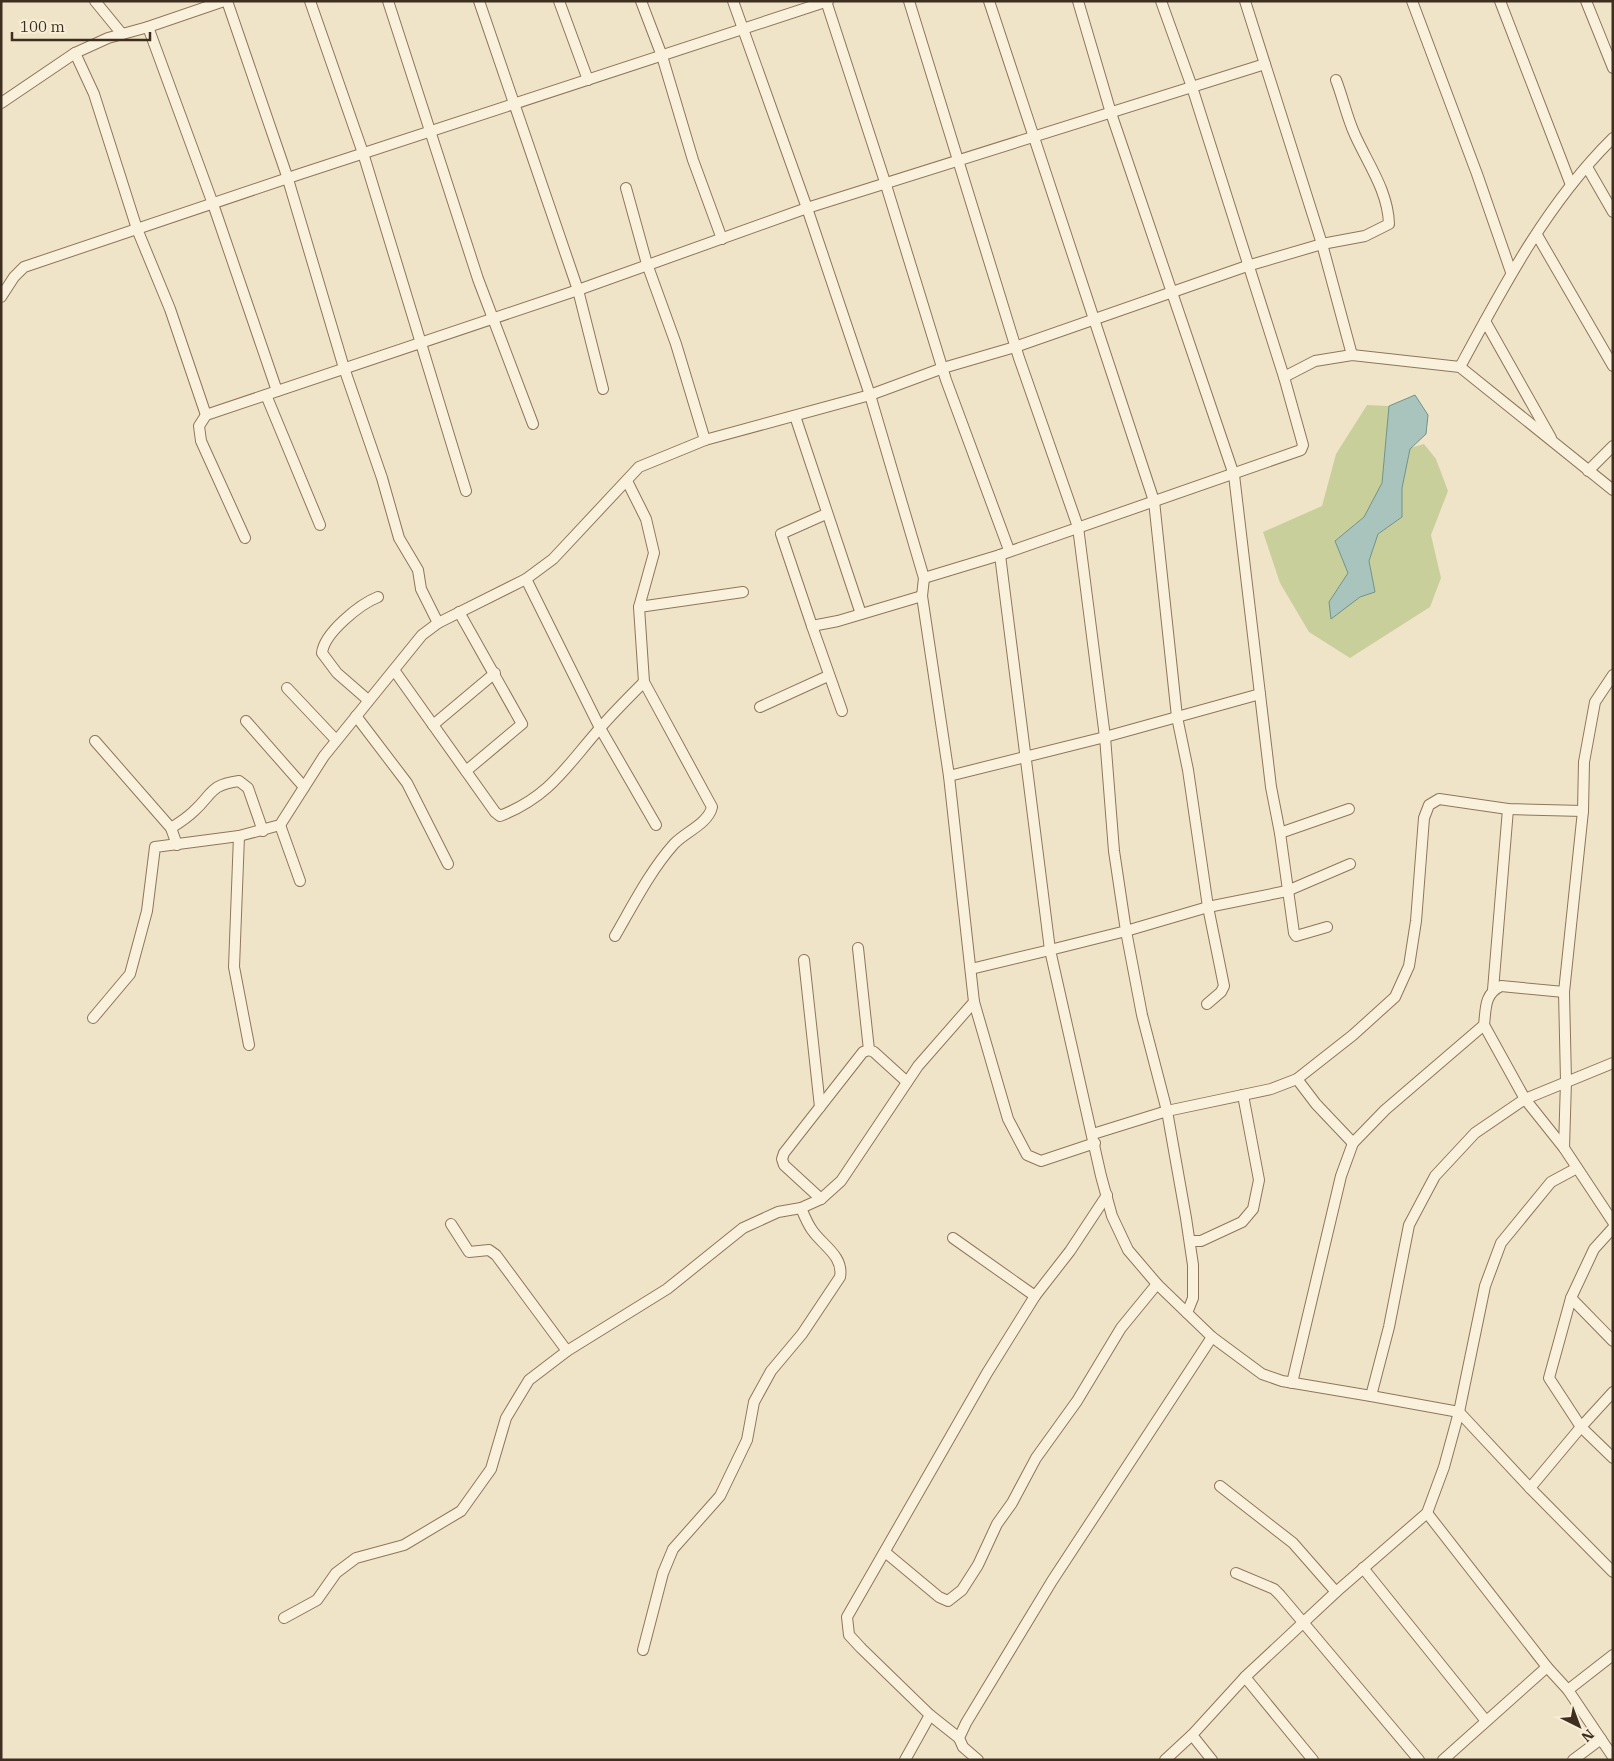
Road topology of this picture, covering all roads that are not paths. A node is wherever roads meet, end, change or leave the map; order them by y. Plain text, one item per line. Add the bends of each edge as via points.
1 (95, 1) edge
2 (190, 1) edge
3 (226, 1) edge
4 (310, 1) edge
5 (388, 1) edge
6 (479, 1) edge
7 (559, 1) edge
8 (641, 1) edge
9 (733, 1) edge
10 (827, 1) edge
11 (909, 1) edge
12 (989, 1) edge
13 (1078, 1) edge
14 (1161, 1) edge
15 (1412, 1) edge
16 (1500, 1) edge
17 (1586, 1) edge
18 (1248, 2) edge
19 (196, 11) junction
20 (148, 28) junction
21 (743, 29) junction
22 (122, 34) junction
23 (74, 53) junction
24 (662, 56) junction
25 (1265, 64) junction
26 (1613, 68) edge
27 (588, 80) junction
28 (1336, 80) dead end
29 (1192, 87) junction
30 (1, 104) edge
31 (513, 104) junction
32 (1111, 112) junction
33 (430, 131) junction
34 (1032, 137) junction
35 (1613, 138) edge
36 (363, 153) junction
37 (959, 160) junction
38 (1587, 167) junction
39 (288, 179) junction
40 (886, 185) junction
41 (1571, 186) junction
42 (626, 188) dead end
43 (213, 204) junction
44 (807, 208) junction
45 (1613, 212) edge
46 (137, 229) junction
47 (1537, 235) junction
48 (722, 240) junction
49 (1322, 244) junction
50 (647, 264) junction
51 (1247, 266) junction
52 (1511, 272) junction
53 (578, 290) junction
54 (1172, 293) junction
55 (1, 296) edge
56 (492, 318) junction
57 (1094, 318) junction
58 (1484, 321) junction
59 (421, 343) junction
60 (1015, 347) junction
61 (1352, 355) junction
62 (1613, 366) edge
63 (1460, 367) junction
64 (344, 368) junction
65 (943, 368) junction
66 (1284, 377) junction
67 (603, 389) dead end
68 (277, 391) junction
69 (266, 395) junction
70 (870, 395) junction
71 (206, 415) junction
72 (796, 416) junction
73 (534, 424) dead end
74 (705, 440) junction
75 (1555, 444) junction
76 (1613, 446) edge
77 (1588, 471) junction
78 (1234, 475) junction
79 (627, 481) junction
80 (1613, 490) edge
81 (466, 491) dead end
82 (1154, 501) junction
83 (826, 514) junction
84 (320, 525) dead end
85 (1078, 527) junction
86 (245, 538) dead end
87 (1004, 552) junction
88 (924, 578) junction
89 (526, 579) junction
90 (743, 592) dead end
91 (922, 596) junction
92 (378, 597) dead end
93 (639, 607) junction
94 (459, 612) junction
95 (861, 614) junction
96 (438, 623) junction
97 (812, 626) junction
98 (394, 670) junction
99 (495, 673) junction
100 (1613, 675) edge
101 (828, 676) junction
102 (644, 682) junction
103 (288, 688) dead end
104 (1260, 694) junction
105 (368, 700) junction
106 (760, 707) dead end
107 (842, 711) dead end
108 (356, 716) junction
109 (1176, 717) junction
110 (246, 720) dead end
111 (433, 725) junction
112 (600, 728) junction
113 (1105, 737) junction
114 (336, 740) junction
115 (95, 741) dead end
116 (1024, 758) junction
117 (466, 771) junction
118 (949, 776) junction
119 (304, 787) junction
120 (1348, 809) dead end
121 (1508, 809) junction
122 (1583, 811) junction
123 (280, 825) junction
124 (656, 825) dead end
125 (171, 828) junction
126 (263, 831) junction
127 (1280, 833) junction
128 (239, 836) junction
129 (177, 845) junction
130 (448, 864) dead end
131 (1350, 864) dead end
132 (300, 881) dead end
133 (1287, 891) junction
134 (1208, 907) junction
135 (1328, 927) dead end
136 (1126, 931) junction
137 (615, 936) dead end
138 (858, 948) dead end
139 (1050, 950) junction
140 (804, 960) dead end
141 (971, 969) junction
142 (1493, 990) junction
143 (1564, 992) junction
144 (974, 1002) junction
145 (1207, 1004) dead end
146 (94, 1018) dead end
147 (1484, 1025) junction
148 (249, 1045) dead end
149 (869, 1050) junction
150 (1613, 1063) edge
151 (1297, 1078) junction
152 (1566, 1081) junction
153 (907, 1082) junction
154 (1243, 1095) junction
155 (1525, 1099) junction
156 (820, 1107) junction
157 (1167, 1112) junction
158 (1094, 1138) junction
159 (1353, 1143) junction
160 (1564, 1148) junction
161 (1577, 1168) junction
162 (1107, 1195) junction
163 (821, 1199) junction
164 (800, 1208) junction
165 (1613, 1222) edge
166 (451, 1224) dead end
167 (1613, 1228) edge
168 (953, 1238) dead end
169 (1190, 1241) junction
170 (1157, 1284) junction
171 (1035, 1296) junction
172 (1571, 1298) junction
173 (1187, 1313) junction
174 (1212, 1336) junction
175 (1613, 1341) edge
176 (567, 1351) junction
177 (1292, 1383) junction
178 (1613, 1392) edge
179 (1371, 1396) junction
180 (1459, 1412) junction
181 (1581, 1427) junction
182 (1613, 1458) edge
183 (1220, 1486) dead end
184 (1530, 1488) junction
185 (1427, 1513) junction
186 (885, 1552) junction
187 (1363, 1568) junction
188 (1613, 1572) edge
189 (1236, 1573) dead end
190 (1336, 1592) junction
191 (284, 1618) dead end
192 (1305, 1622) junction
193 (643, 1650) dead end
194 (1613, 1655) edge
195 (1547, 1667) junction
196 (1245, 1677) junction
197 (1568, 1690) junction
198 (930, 1716) junction
199 (1486, 1721) junction
200 (1192, 1735) junction
201 (958, 1738) junction
202 (1602, 1739) junction
203 (1613, 1757) edge
204 (905, 1760) edge
205 (978, 1760) edge
206 (1165, 1760) edge
207 (1212, 1760) edge
208 (1313, 1760) edge
209 (1419, 1760) edge
210 (1443, 1760) edge
211 (1573, 1760) edge

1 - 22 street
2 - 19 street
3 - 19 street
3 - 39 street
4 - 36 street
5 - 33 street
6 - 31 street
7 - 27 street
8 - 24 street
9 - 21 street
10 - 21 street
10 - 40 street
11 - 37 street
12 - 34 street
13 - 32 street
14 - 29 street
15 - 52 street
16 - 41 street
17 - 26 street
18 - 25 street
19 - 20 street
20 - 22 street
20 - 43 street
21 - 24 street
21 - 44 street
22 - 23 street
23 - 30 street
23 - 46 street via 94,94
24 - 27 street
24 - 48 street via 693,160
25 - 29 street
25 - 49 street
27 - 31 street
28 - 49 street via 1354,134 1382,188 1389,224 1365,236
29 - 32 street
29 - 51 street
31 - 33 street
31 - 53 street
32 - 34 street
32 - 54 street
33 - 36 street
33 - 56 street
34 - 37 street
34 - 57 street
35 - 38 street
36 - 39 street
36 - 59 street
37 - 40 street
37 - 60 street
38 - 41 street
38 - 45 street
39 - 43 street
39 - 64 street
40 - 44 street
40 - 65 street
41 - 47 street
42 - 50 street
43 - 46 street
43 - 68 street
44 - 48 street
44 - 70 street
46 - 55 street via 24,267
46 - 71 street via 170,310
47 - 52 street
47 - 62 street
48 - 50 street
49 - 51 street
49 - 61 street
50 - 53 street
50 - 74 street via 676,344
51 - 54 street
51 - 66 street
52 - 58 street
53 - 56 street
53 - 67 street
54 - 57 street
54 - 78 street
56 - 59 street
56 - 73 street
57 - 60 street
57 - 82 street
58 - 63 street
58 - 75 street
59 - 64 street
59 - 81 street
60 - 65 street
60 - 85 street
61 - 63 street
61 - 66 street via 1315,361
63 - 75 street
64 - 68 street
64 - 96 street via 399,538 418,570 421,588
65 - 70 street
65 - 87 street
66 - 78 street via 1303,445 1301,450
68 - 69 street
69 - 71 street
69 - 84 street
70 - 72 street
70 - 88 street
71 - 86 street via 199,426 201,441
72 - 74 street
72 - 83 street
74 - 79 street via 639,467
75 - 77 street
76 - 77 street
77 - 80 street
78 - 82 street
78 - 104 street
79 - 89 street via 553,560
79 - 93 street via 646,519 654,552
82 - 85 street
82 - 109 street
83 - 95 street
83 - 97 street via 782,534
85 - 87 street
85 - 113 street
87 - 88 street
87 - 116 street
88 - 91 street
89 - 94 street
89 - 112 street
90 - 93 street
91 - 95 street
91 - 118 street
92 - 105 street via 352,613 323,646 322,653 337,673
93 - 102 street
94 - 96 street
94 - 99 street
95 - 97 street
96 - 98 street via 422,635
97 - 101 street
98 - 105 street
98 - 111 street
99 - 111 street
99 - 117 street via 522,724
100 - 122 street via 1595,702 1584,762
101 - 106 street
101 - 107 street
102 - 112 street
102 - 137 street via 712,807 707,818 675,844 649,876
103 - 114 street
104 - 109 street
104 - 127 street
105 - 108 street
108 - 114 street
108 - 130 street via 407,783
109 - 113 street
109 - 134 street via 1188,770
110 - 119 street
111 - 117 street
112 - 117 street via 549,789 500,816
112 - 124 street
113 - 116 street
113 - 136 street via 1114,851
114 - 119 street
115 - 125 street
116 - 118 street
116 - 139 street
118 - 141 street
119 - 123 street
120 - 127 street
121 - 122 street
121 - 142 street
121 - 151 street via 1439,799 1429,804 1424,818 1409,966 1395,996 1353,1035
122 - 143 street
123 - 126 street
123 - 132 street
125 - 126 street via 196,810 208,794 225,783 239,781 248,788
125 - 129 street
126 - 128 street
127 - 133 street
128 - 129 street
128 - 148 street via 234,967
129 - 146 street via 155,847 147,910 130,974
131 - 133 street
133 - 134 street
133 - 135 street via 1296,936
134 - 136 street
134 - 145 street via 1224,986
136 - 139 street
136 - 157 street via 1142,1014
138 - 149 street
139 - 141 street
139 - 158 street
140 - 156 street
141 - 144 street
142 - 143 street via 1501,986
142 - 147 street via 1488,997
143 - 152 street
144 - 153 street
144 - 158 street via 1008,1119 1027,1155 1041,1161
147 - 155 street
147 - 159 street via 1385,1110
149 - 153 street
149 - 156 street via 863,1052
150 - 152 street
151 - 154 street via 1271,1089
151 - 159 street via 1316,1104
152 - 155 street
152 - 160 street
153 - 163 street via 841,1181
154 - 157 street
154 - 169 street via 1258,1180 1253,1209 1242,1222 1201,1241
155 - 160 street
155 - 179 street via 1475,1133 1435,1176 1409,1225 1389,1327
156 - 163 street via 782,1159 784,1165
157 - 158 street
157 - 169 street
158 - 162 street
159 - 177 street via 1341,1176
160 - 161 street
161 - 165 street
161 - 180 street via 1551,1182 1501,1242 1485,1286
162 - 170 street via 1112,1216 1128,1250
162 - 171 street
163 - 164 street
164 - 176 street via 778,1212 743,1228 667,1289
164 - 193 street via 812,1230 837,1259 842,1268 840,1277 802,1334 771,1371 754,1402 747,1440 720,1496 673,1549 663,1573
166 - 176 street via 468,1252 489,1250 496,1254
167 - 172 street via 1594,1249
168 - 171 street
169 - 173 street via 1193,1298
170 - 173 street
170 - 186 street via 1121,1328 1036,1458 997,1524 978,1565 955,1597 948,1601 939,1597
171 - 186 street
172 - 175 street
172 - 181 street via 1549,1378
173 - 174 street
174 - 177 street via 1262,1374
174 - 201 street via 1052,1581
176 - 191 street via 529,1380 506,1418 491,1469 461,1510 404,1545 356,1558 336,1573 317,1600
177 - 179 street
178 - 181 street
179 - 180 street
180 - 184 street
180 - 185 street
181 - 182 street
181 - 184 street
183 - 190 street via 1293,1543
184 - 188 street
185 - 187 street
185 - 195 street
186 - 198 street via 847,1617 849,1634
187 - 190 street
187 - 199 street
189 - 192 street via 1274,1589
190 - 192 street
192 - 196 street
192 - 209 street
194 - 197 street
195 - 197 street
195 - 199 street
196 - 200 street
196 - 208 street
197 - 202 street
198 - 201 street
198 - 204 street
199 - 210 street
200 - 206 street
200 - 207 street
201 - 205 street
202 - 203 street
202 - 211 street

